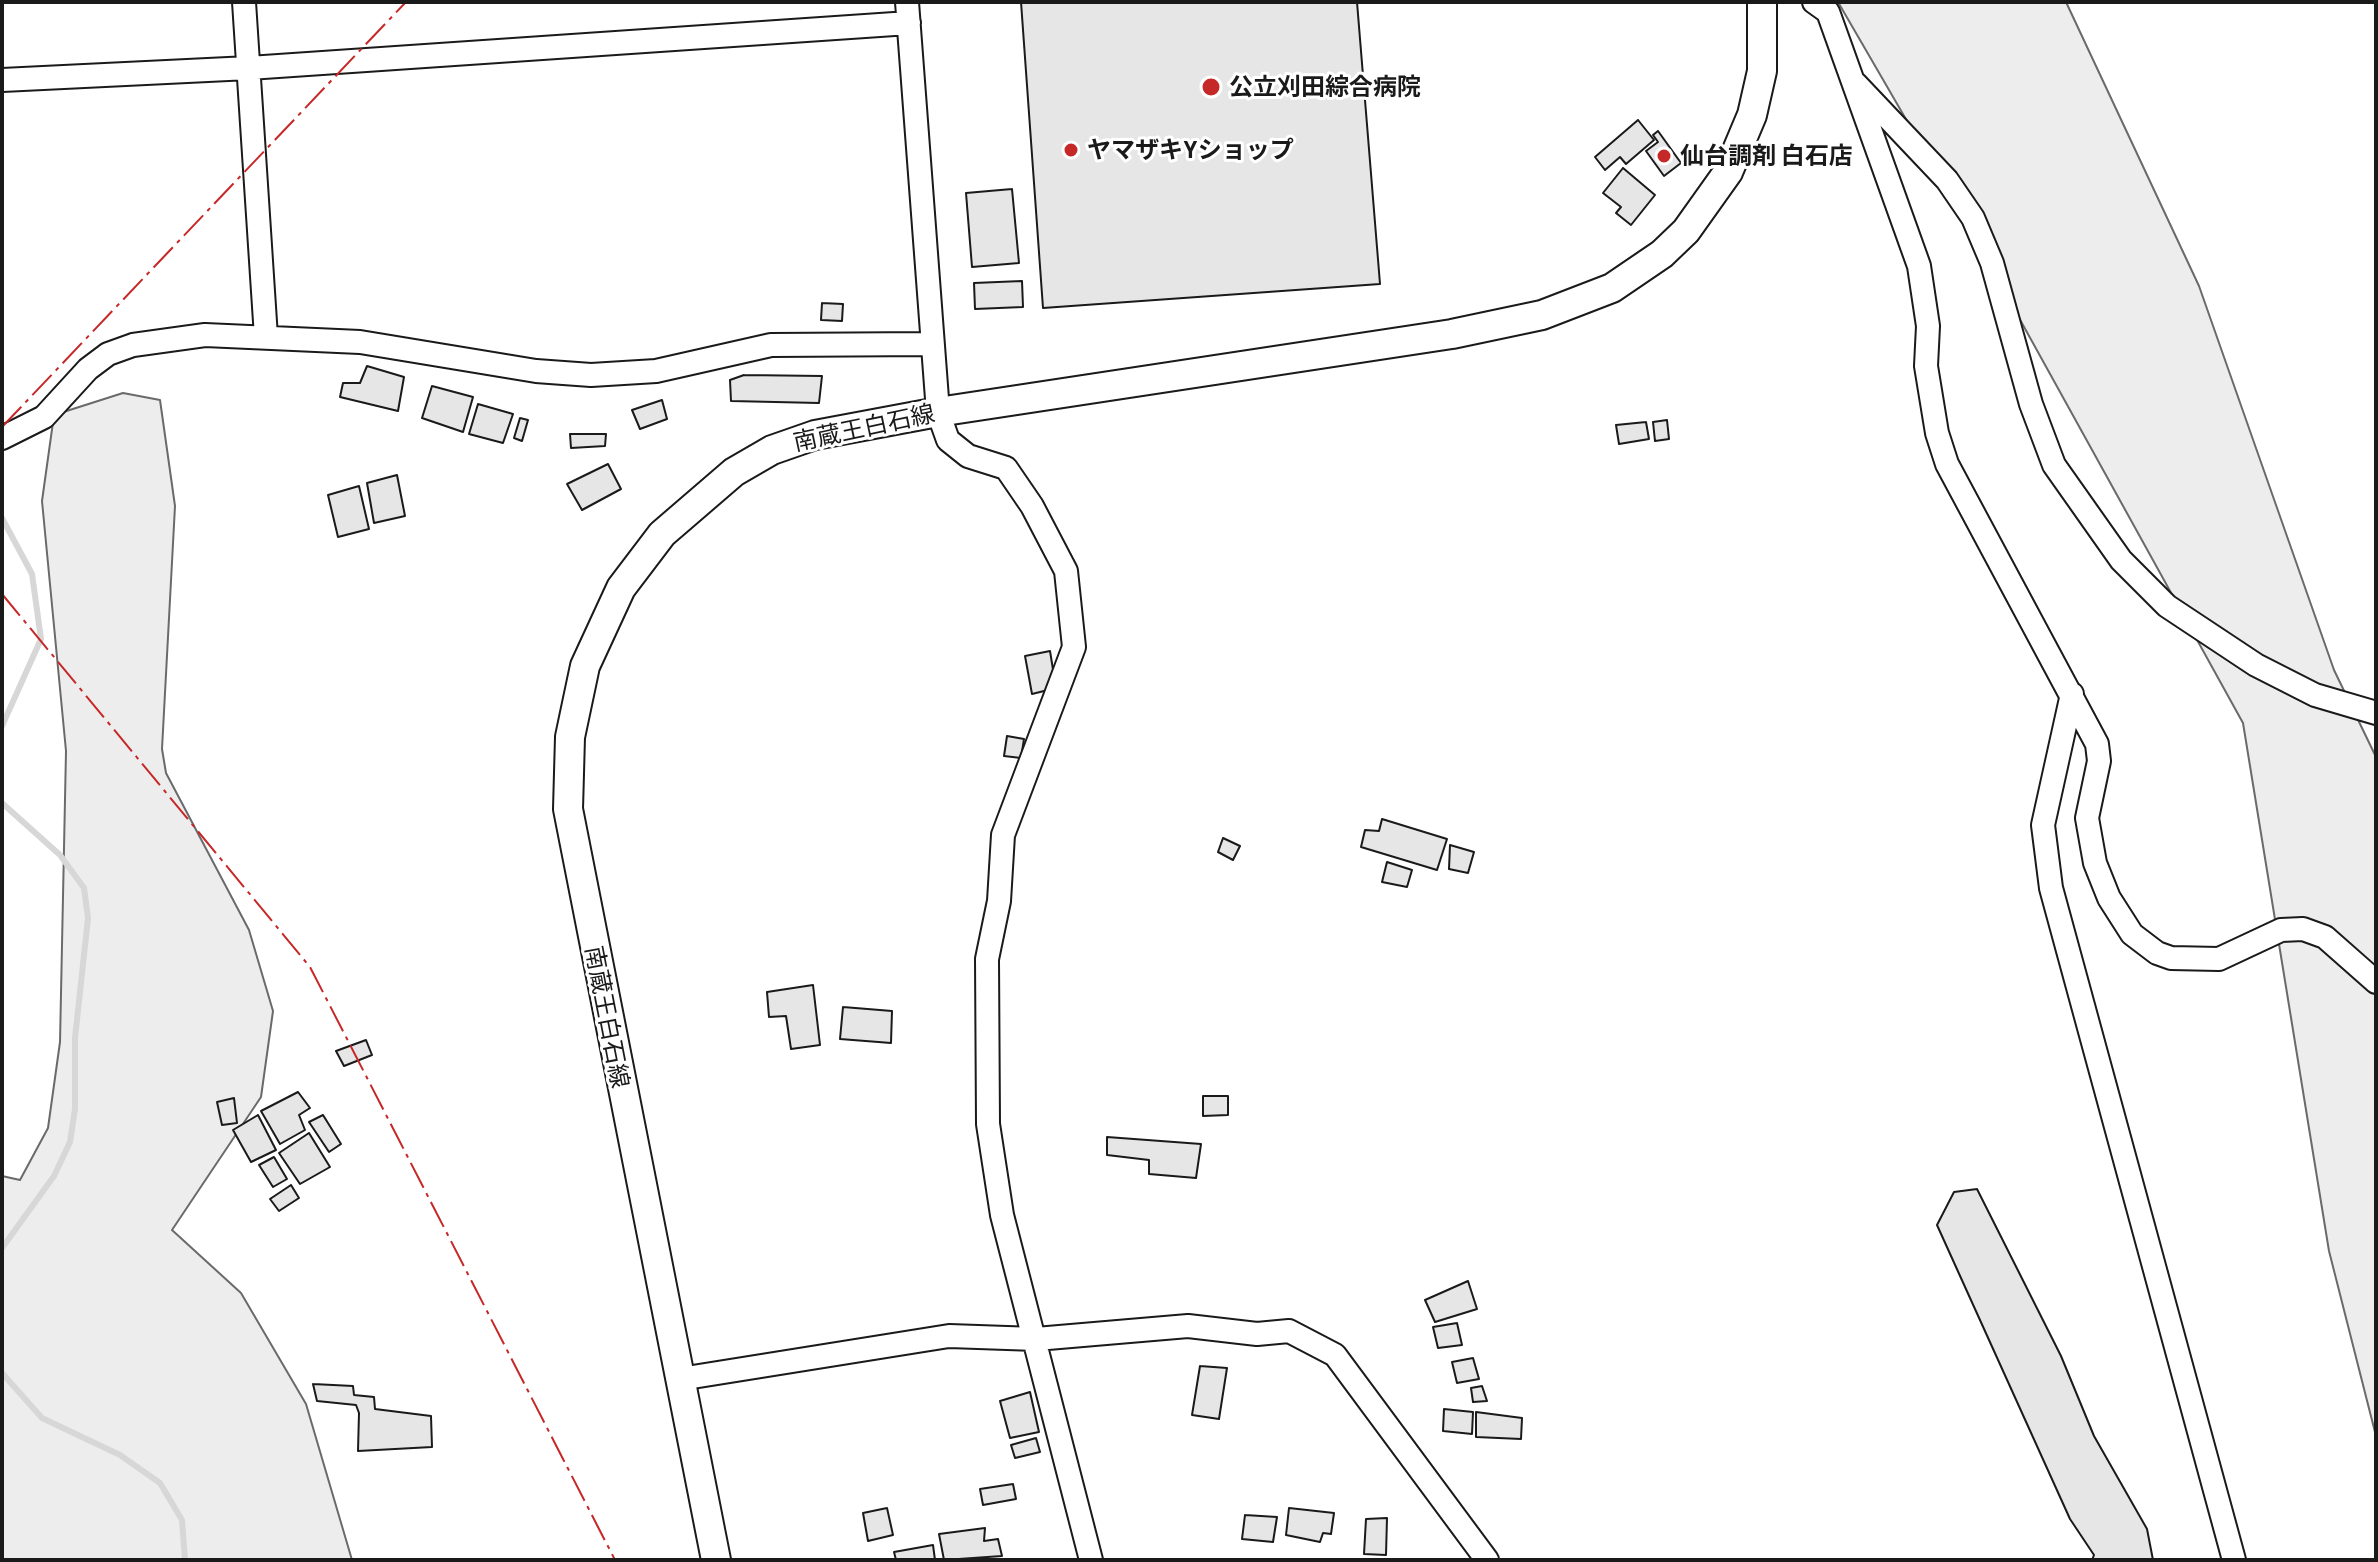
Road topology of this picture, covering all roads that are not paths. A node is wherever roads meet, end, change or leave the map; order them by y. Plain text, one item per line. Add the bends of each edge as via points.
1 (244, 2) edge
2 (1762, 2) edge
3 (1814, 2) edge
4 (908, 12) edge
5 (249, 68) junction
6 (2, 80) edge
7 (1855, 83) junction
8 (266, 337) junction
9 (930, 344) junction
10 (938, 412) junction
11 (2, 438) edge
12 (2072, 694) junction
13 (2376, 713) edge
14 (2376, 982) edge
15 (1036, 1339) junction
16 (680, 1379) junction
17 (716, 1560) edge
18 (1091, 1560) edge
19 (1487, 1560) edge
20 (2234, 1560) edge

1 - 5 street
2 - 10 main road, 南蔵王白石線 via 1762,71 1752,115 1728,172 1686,231 1612,288 1542,315 1452,334
3 - 7 street via 1828,12
4 - 5 street
4 - 9 street
5 - 6 street
5 - 8 street
7 - 12 street via 1919,266 1928,326 1926,366 1947,464
7 - 13 street via 1947,180 1973,218 1992,263 2031,404 2054,465 2121,560 2167,606 2256,665 2315,695
8 - 9 street via 360,342 591,375 656,371 771,345
8 - 11 street via 205,335 121,349 97,360 44,417
9 - 10 street
10 - 15 street via 948,440 968,456 1006,468 1066,571 1074,647 1003,835 999,901 987,959 988,1124 1002,1215
10 - 16 main road, 南蔵王白石線 via 815,435 772,450 734,472 690,508 639,562 605,618 585,666 570,737 568,809
12 - 14 street via 2097,744 2099,761 2087,818 2090,847 2109,898 2132,934 2157,953 2198,961 2230,956 2281,930 2303,929 2325,937
12 - 20 street via 2043,825 2051,888
15 - 16 street via 949,1336
15 - 18 street
15 - 19 street via 1188,1326 1257,1334 1289,1331 1335,1355
16 - 17 main road, 南蔵王白石線

